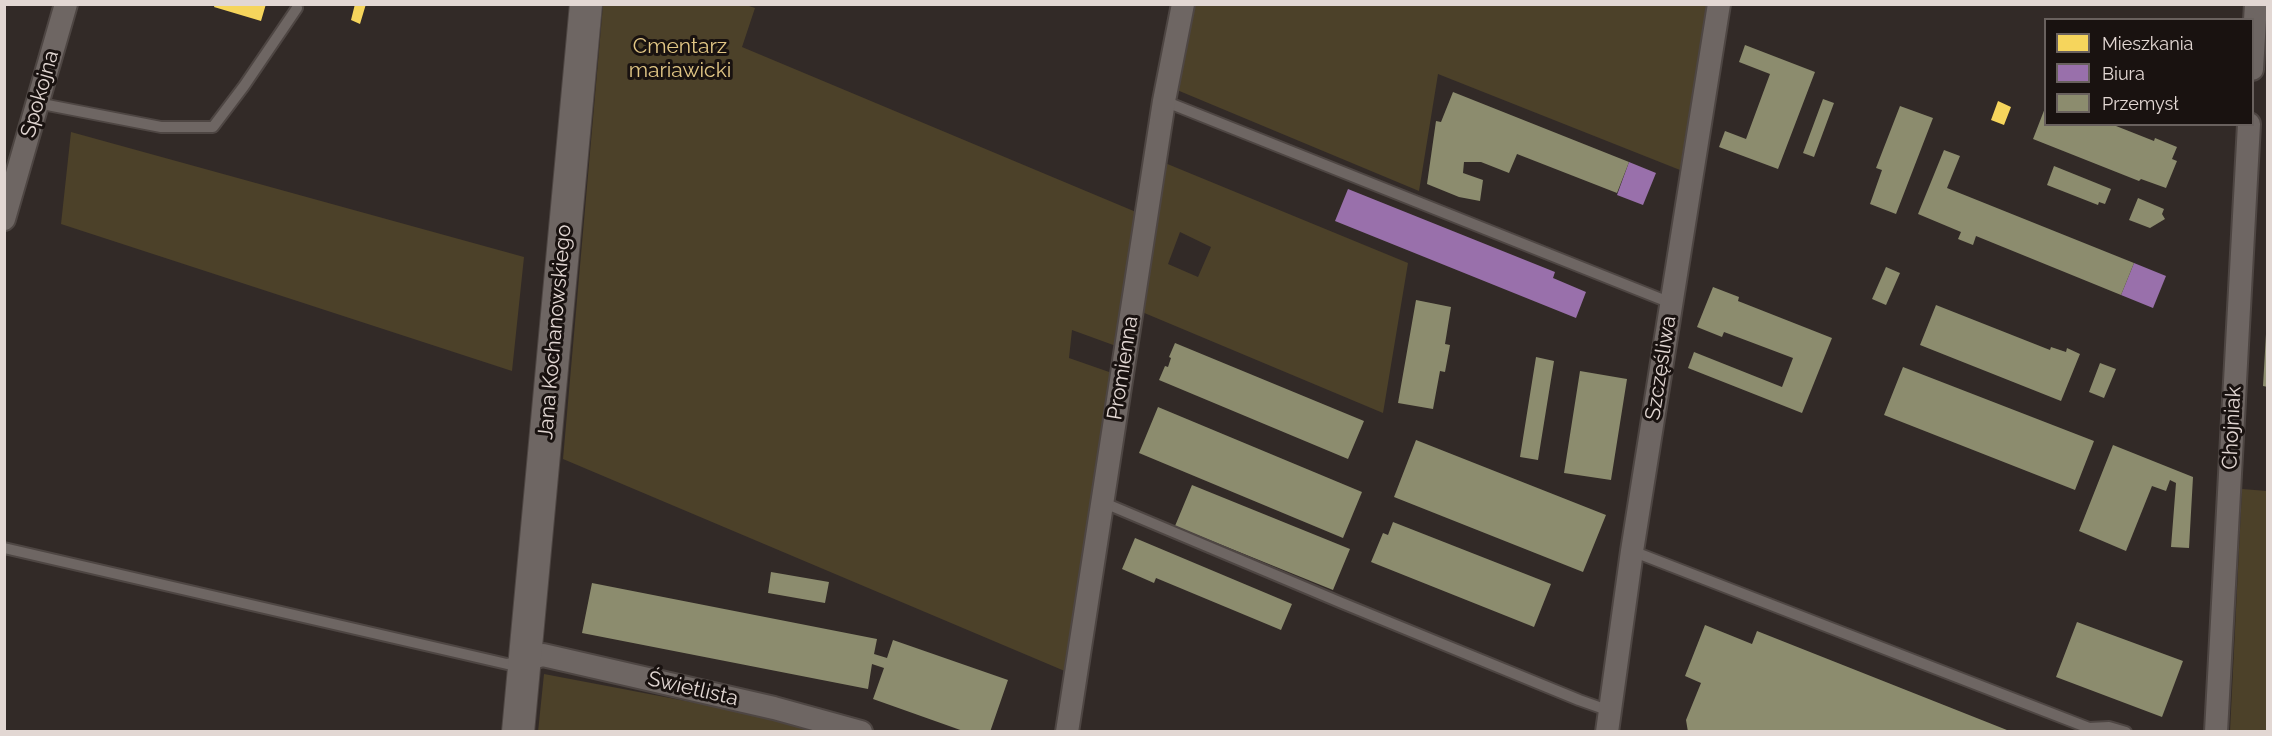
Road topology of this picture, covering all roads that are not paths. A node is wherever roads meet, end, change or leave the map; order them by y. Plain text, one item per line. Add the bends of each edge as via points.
1 (66, 4) edge
2 (586, 4) edge
3 (1183, 4) edge
4 (1719, 4) edge
5 (2256, 4) edge
6 (297, 8) dead end
7 (2254, 47) edge
8 (1164, 100) junction
9 (37, 103) junction
10 (2249, 126) edge
11 (4, 219) edge
12 (1671, 303) junction
13 (1102, 502) junction
14 (4, 548) edge
15 (1632, 551) junction
16 (525, 660) junction
17 (1608, 721) edge
18 (518, 732) edge
19 (861, 732) edge
20 (1066, 732) edge
21 (2126, 732) edge
22 (2216, 732) edge

1 - 9 street, Spokojna
2 - 16 street, Jana Kochanowskiego
3 - 8 street, Promienna
4 - 12 street, Szczęśliwa
5 - 7 street
6 - 9 lane via 213,127 161,127
8 - 12 lane
8 - 13 street, Promienna
9 - 11 street, Spokojna
10 - 22 street, Chojniak
12 - 15 street, Szczęśliwa
13 - 17 lane via 1579,700
13 - 20 street, Promienna
14 - 16 lane via 507,664
15 - 17 street, Szczęśliwa
15 - 21 lane via 2089,728 2109,727
16 - 18 street, Jana Kochanowskiego
16 - 19 street, Świetlista via 543,655

